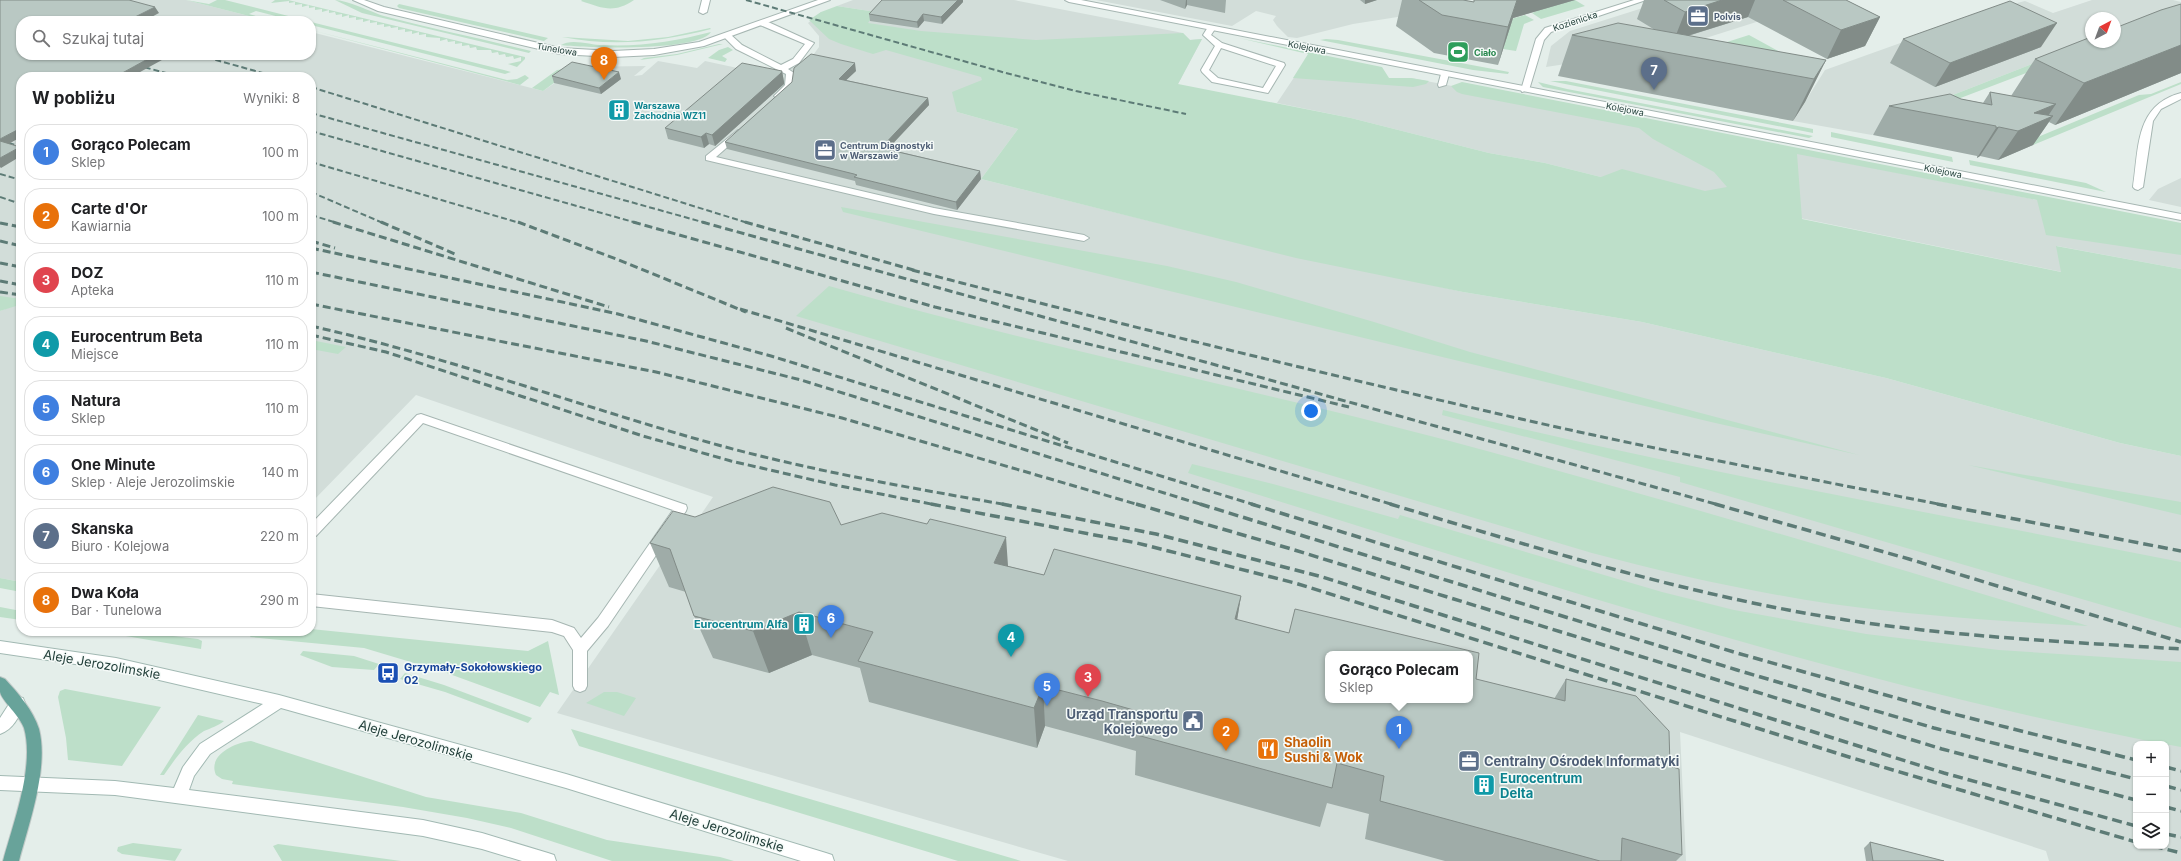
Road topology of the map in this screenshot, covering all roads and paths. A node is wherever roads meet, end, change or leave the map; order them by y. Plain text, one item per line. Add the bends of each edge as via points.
1 (358, 0) edge
2 (706, 0) edge
3 (826, 0) edge
4 (1069, 0) edge
5 (1642, 0) edge
6 (703, 12) dead end
7 (763, 23) junction
8 (1211, 29) junction
9 (727, 36) junction
10 (1219, 45) junction
11 (781, 69) junction
12 (1446, 74) junction
13 (1442, 85) dead end
14 (1525, 90) junction
15 (2181, 96) edge
16 (772, 101) edge
17 (744, 127) edge
18 (2138, 187) dead end
19 (2181, 217) edge
20 (1084, 238) dead end
21 (316, 527) edge
22 (316, 601) edge
23 (0, 647) edge
24 (580, 649) junction
25 (0, 683) edge
26 (580, 686) dead end
27 (279, 700) junction
28 (18, 703) junction
29 (0, 727) edge
30 (0, 783) edge
31 (31, 783) junction
32 (179, 796) junction
33 (11, 861) edge
34 (548, 861) edge
35 (826, 861) edge

1 - 9 street, Tunelowa via 381,9 573,52 654,52 697,45
2 - 6 street
3 - 7 street, Tunelowa
4 - 8 street, Kolejowa
5 - 14 street, Kozienicka via 1548,30 1540,39
7 - 9 street, Tunelowa
7 - 11 street via 810,42 796,61
8 - 10 street via 1207,35
8 - 12 street, Kolejowa
9 - 11 street via 740,48
10 - 10 street via 1247,54 1281,65 1264,91 1215,80 1205,70
11 - 16 street via 790,73 788,86
12 - 13 street
12 - 14 street, Kolejowa
14 - 19 street, Kolejowa
15 - 18 street via 2158,107 2148,121
17 - 20 street via 709,158 934,211
21 - 24 street via 421,418 681,508 603,622
22 - 24 street via 552,626 569,632
23 - 27 street, Aleje Jerozolimskie via 116,664
24 - 26 street
25 - 28 main road
27 - 32 street via 204,750 188,772
27 - 35 street, Aleje Jerozolimskie via 566,781
28 - 29 street via 8,720
28 - 31 main road via 31,730
30 - 31 street
31 - 32 street via 114,788
31 - 33 main road
32 - 34 street via 423,828 482,841

